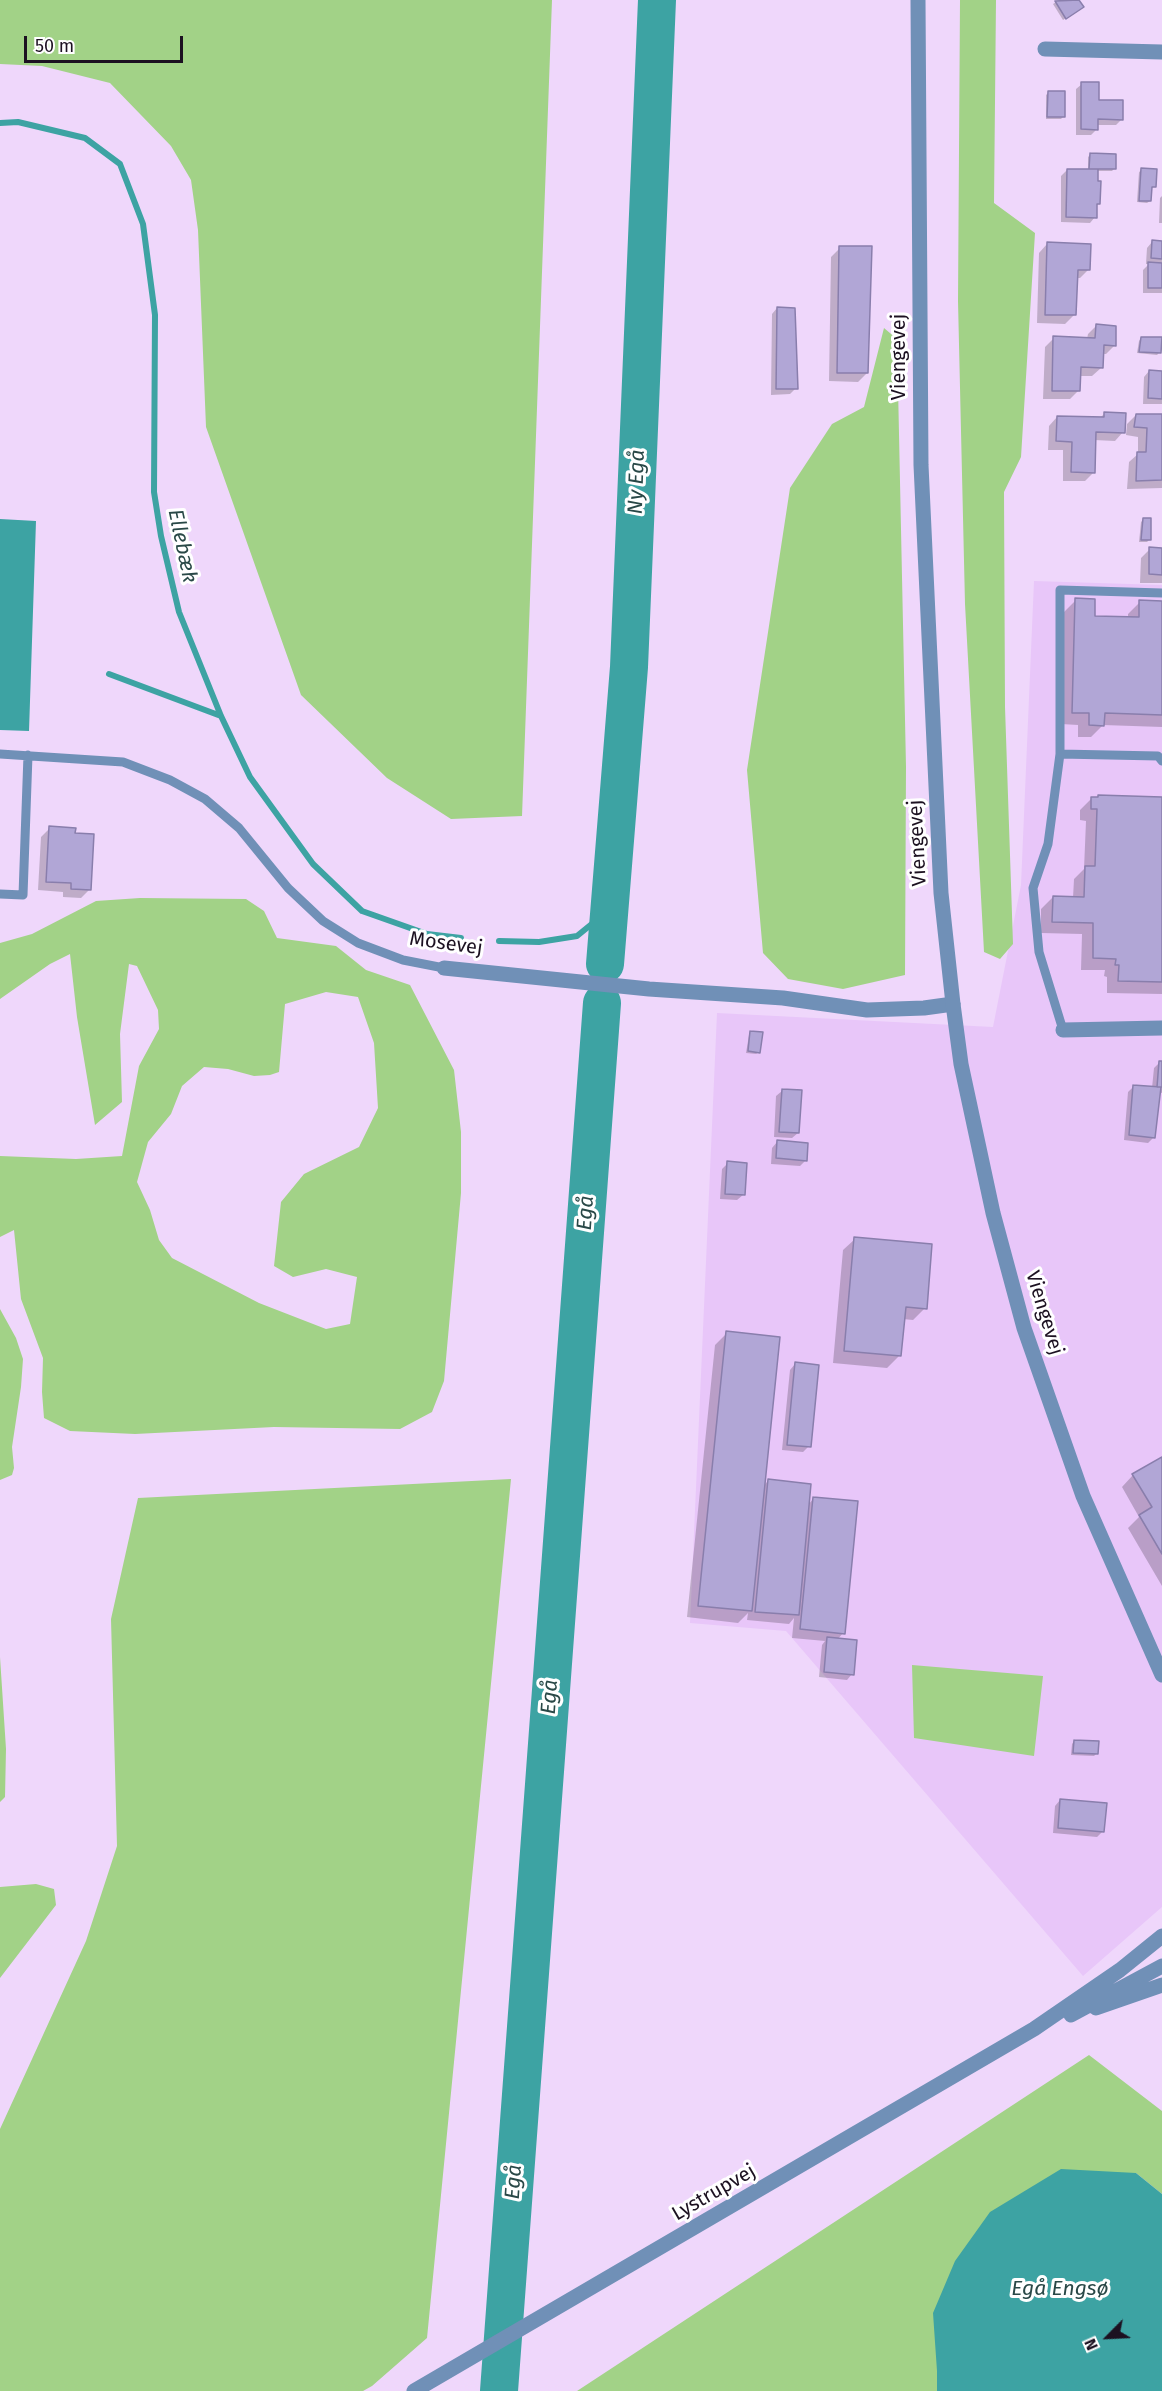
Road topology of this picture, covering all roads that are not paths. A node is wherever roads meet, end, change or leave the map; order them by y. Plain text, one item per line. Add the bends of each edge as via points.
1 (918, 0) edge
2 (1045, 49) dead end
3 (1162, 52) edge
4 (1162, 592) edge
5 (0, 754) edge
6 (1060, 754) junction
7 (28, 755) junction
8 (1162, 761) edge
9 (0, 894) edge
10 (444, 968) joint
11 (953, 1004) junction
12 (1162, 1028) edge
13 (1062, 1030) joint
14 (1152, 1651) junction
15 (1162, 1665) edge
16 (1162, 1676) edge
17 (1162, 1936) edge
18 (1162, 1966) edge
19 (1162, 1985) edge
20 (1065, 2018) junction
21 (1034, 2029) junction
22 (414, 2391) edge

1 - 11 street, Viengevej via 921,465 934,767
2 - 3 street
4 - 6 lane via 1060,590
5 - 7 lane, Mosevej
6 - 8 lane via 1158,756
6 - 13 lane via 1048,844 1033,888 1039,951
7 - 9 lane via 23,895
7 - 10 lane, Mosevej via 123,762 170,780 205,799 239,828 288,888 323,921 358,943 404,960
10 - 11 street, Mosevej via 783,998 867,1010
11 - 14 street, Viengevej via 961,1064 993,1213 1024,1328 1083,1496
12 - 13 street
14 - 15 street, Viengevej
14 - 16 street, Viengevej
17 - 21 street, Lystrupvej
18 - 20 street, Lystrupvej
19 - 20 street
20 - 21 street, Lystrupvej
21 - 22 street, Lystrupvej

